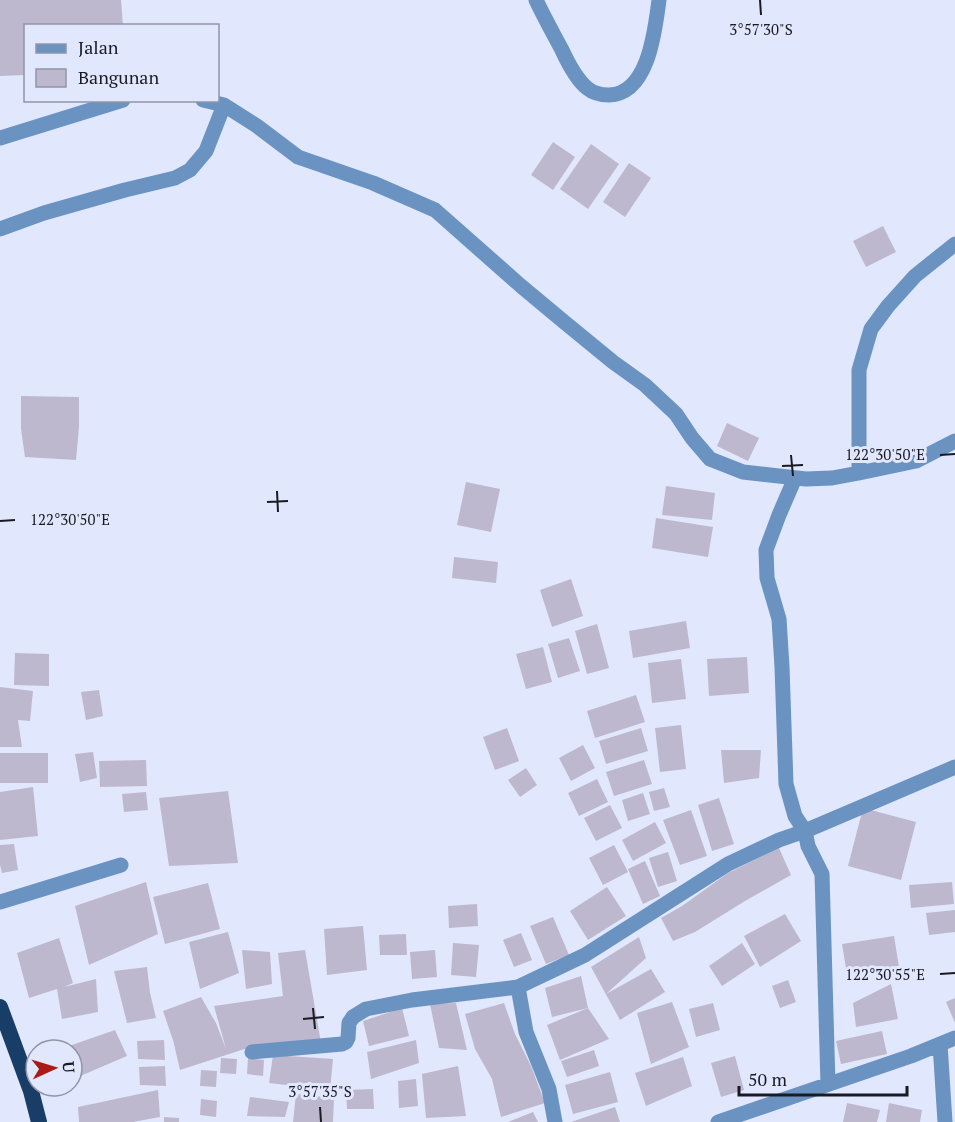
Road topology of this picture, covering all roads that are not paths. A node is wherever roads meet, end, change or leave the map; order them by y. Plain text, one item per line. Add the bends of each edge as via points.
1 (536, 0) edge
2 (659, 0) edge
3 (117, 102) edge
4 (211, 102) edge
5 (224, 105) junction
6 (0, 138) edge
7 (0, 229) edge
8 (955, 244) edge
9 (955, 441) edge
10 (859, 473) junction
11 (795, 478) junction
12 (955, 767) edge
13 (805, 831) junction
14 (121, 865) dead end
15 (0, 902) edge
16 (518, 987) junction
17 (0, 1007) edge
18 (948, 1041) edge
19 (252, 1052) dead end
20 (828, 1083) junction
21 (39, 1122) edge
22 (555, 1122) edge
23 (718, 1122) edge
24 (945, 1122) edge

1 - 2 street via 575,73 588,89 601,95 614,95 637,80 655,29
3 - 6 street
4 - 5 street
5 - 7 street via 206,151 190,170 175,178
5 - 11 street via 298,157 435,210 529,293 645,385 676,414 710,459 743,472
8 - 10 street via 915,276 871,329 859,370
9 - 10 street via 916,461
10 - 11 street
11 - 13 street via 766,550 767,578 779,619 786,784 795,816
12 - 13 street
13 - 16 street via 728,864 585,955
13 - 20 street via 822,874
14 - 15 street
16 - 19 street via 366,1008 349,1023 348,1038 342,1044
16 - 22 street via 526,1032 549,1089
17 - 21 highway
18 - 20 street
18 - 24 street
20 - 23 street

